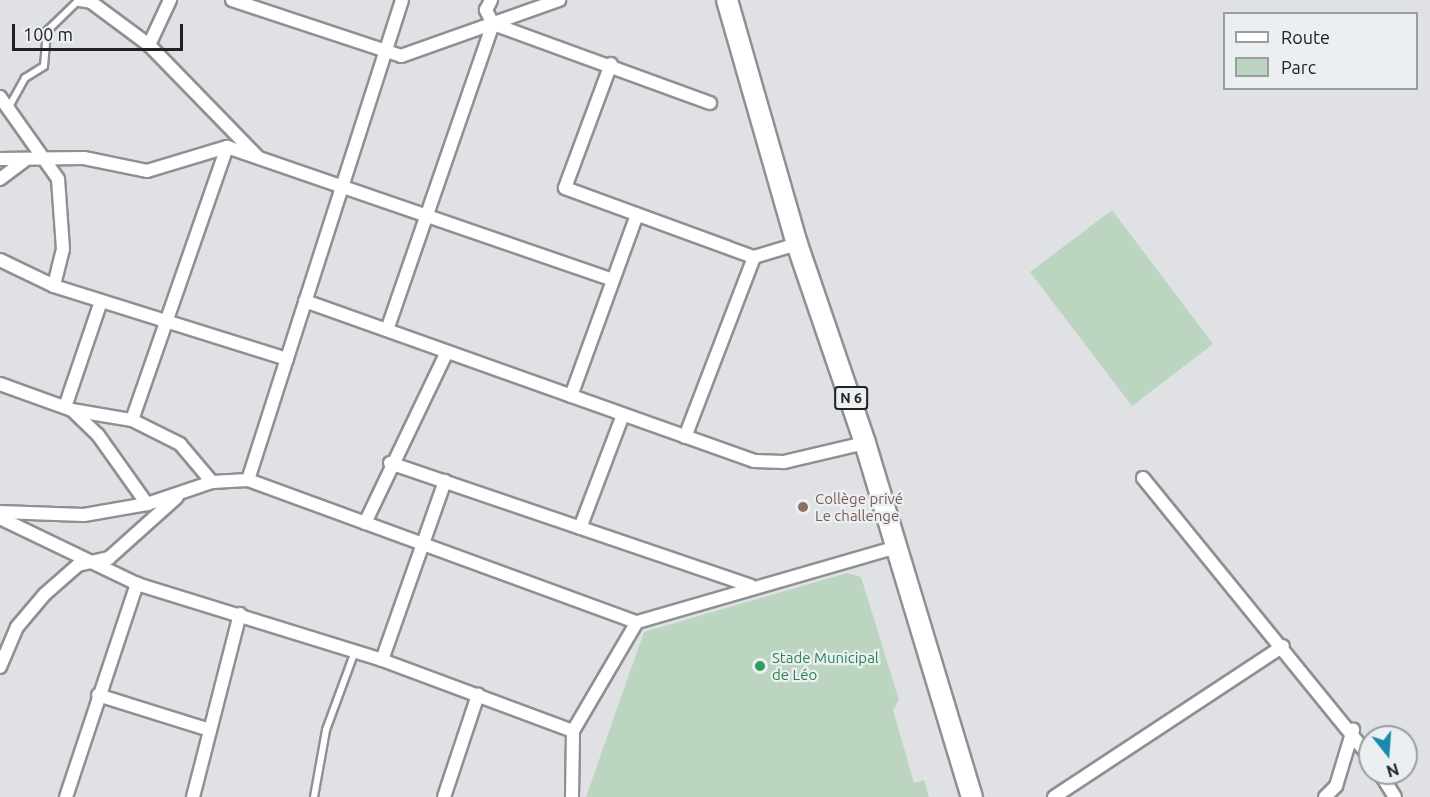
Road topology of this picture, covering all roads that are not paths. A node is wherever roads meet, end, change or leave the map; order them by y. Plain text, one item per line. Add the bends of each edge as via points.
1 (79, 0) edge
2 (170, 0) edge
3 (232, 0) edge
4 (402, 0) edge
5 (491, 0) edge
6 (559, 0) edge
7 (728, 0) edge
8 (493, 24) junction
9 (149, 45) junction
10 (384, 54) junction
11 (611, 64) junction
12 (5, 101) edge
13 (710, 103) dead end
14 (226, 147) junction
15 (45, 158) junction
16 (258, 158) junction
17 (0, 159) edge
18 (24, 161) junction
19 (0, 179) edge
20 (342, 188) junction
21 (637, 215) junction
22 (425, 216) junction
23 (797, 244) junction
24 (754, 257) junction
25 (0, 260) edge
26 (613, 280) junction
27 (54, 286) junction
28 (101, 301) junction
29 (305, 301) junction
30 (168, 322) junction
31 (387, 330) junction
32 (447, 352) junction
33 (287, 359) junction
34 (0, 384) edge
35 (571, 396) junction
36 (69, 408) junction
37 (623, 415) junction
38 (132, 420) junction
39 (685, 437) junction
40 (865, 443) junction
41 (390, 463) junction
42 (1143, 478) dead end
43 (248, 480) junction
44 (445, 481) junction
45 (212, 482) junction
46 (184, 491) junction
47 (147, 504) junction
48 (0, 512) edge
49 (0, 518) edge
50 (365, 523) junction
51 (580, 528) junction
52 (425, 544) junction
53 (896, 547) junction
54 (96, 560) junction
55 (137, 584) junction
56 (751, 586) junction
57 (240, 614) junction
58 (637, 622) junction
59 (1283, 646) junction
60 (3, 648) edge
61 (355, 651) junction
62 (382, 660) junction
63 (0, 667) edge
64 (98, 695) junction
65 (478, 695) junction
66 (210, 730) junction
67 (1353, 730) junction
68 (573, 731) junction
69 (1358, 738) edge
70 (1070, 793) edge
71 (66, 797) edge
72 (193, 797) edge
73 (314, 797) edge
74 (444, 797) edge
75 (572, 797) edge
76 (972, 797) edge
77 (1054, 797) edge
78 (1325, 797) edge

1 - 9 street via 91,2
1 - 12 lane via 47,31 44,66 25,78
2 - 9 street
3 - 10 street
4 - 10 street
5 - 8 street via 486,10
6 - 8 street
7 - 23 main road, N 6
8 - 10 street via 417,52
8 - 11 street
8 - 22 street
9 - 16 street
10 - 20 street
11 - 13 street
11 - 21 street via 565,188
12 - 15 street via 26,141
14 - 15 street via 147,171 84,158
14 - 16 street
14 - 30 street
15 - 18 street
15 - 27 street via 58,178 60,201 63,249
16 - 20 street
17 - 18 street
18 - 19 street
20 - 22 street
20 - 29 street
21 - 24 street
21 - 26 street
22 - 26 street
22 - 31 street
23 - 24 street
23 - 40 main road, N 6
24 - 39 street
25 - 27 street
26 - 35 street
27 - 28 street
28 - 30 street
28 - 36 street
29 - 31 street
29 - 33 street
30 - 33 street
30 - 38 street
31 - 32 street
32 - 35 street
32 - 41 street
33 - 43 street
34 - 36 street
35 - 37 street
36 - 38 street
36 - 47 street via 98,435
37 - 39 street
37 - 51 street
38 - 45 street via 180,444
39 - 40 street via 754,462 784,462
40 - 53 main road, N 6
41 - 44 street
41 - 50 street
42 - 59 street
43 - 45 street
43 - 50 street
44 - 51 street
44 - 52 street
45 - 46 street
46 - 47 street
46 - 54 street via 109,558
47 - 48 street via 84,515
49 - 54 street
50 - 52 street
51 - 56 street
52 - 58 street
52 - 62 street
53 - 56 street
53 - 76 main road, N 6
54 - 55 street
54 - 60 street via 78,565 45,594
55 - 57 street
55 - 64 street
56 - 58 street
57 - 61 street
57 - 66 street
58 - 68 street
59 - 67 street
59 - 70 street
60 - 63 street
61 - 62 street
61 - 73 lane via 326,730
62 - 65 street
64 - 66 street
64 - 71 street
65 - 68 street
65 - 74 street
66 - 72 street
67 - 69 street
67 - 78 street via 1336,786
68 - 75 street
70 - 77 street

